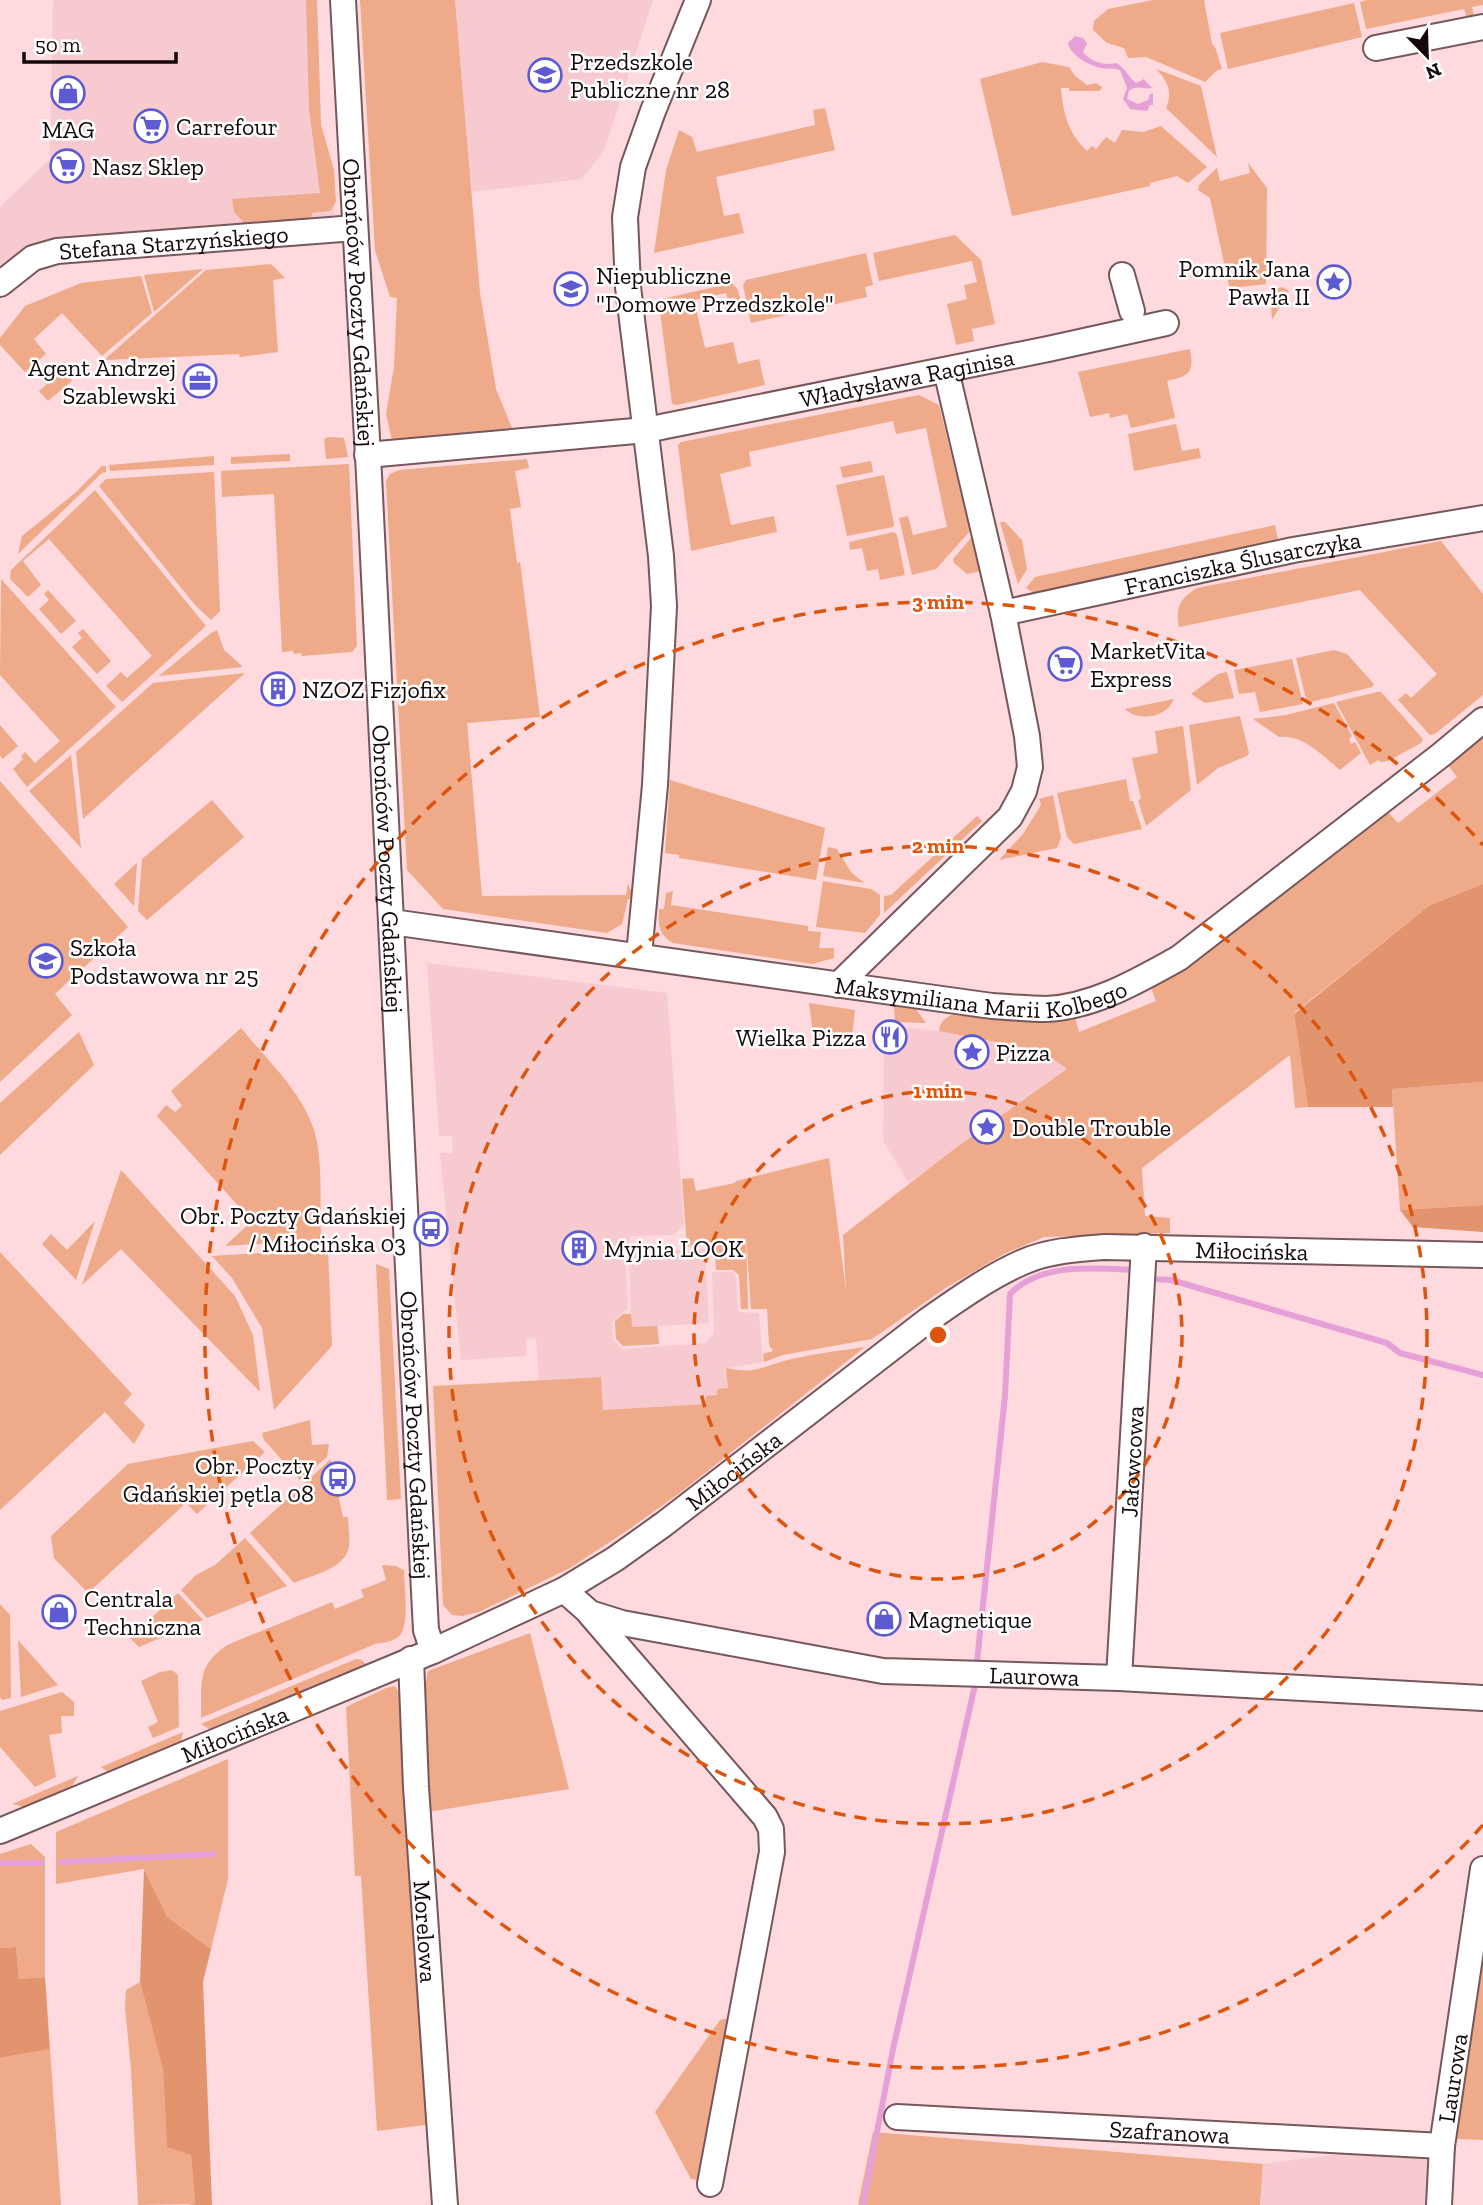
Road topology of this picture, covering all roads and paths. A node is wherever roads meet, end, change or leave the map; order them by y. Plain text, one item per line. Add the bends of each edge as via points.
1 (343, 0) edge
2 (698, 0) edge
3 (1483, 27) edge
4 (1376, 48) dead end
5 (355, 228) junction
6 (1122, 275) dead end
7 (0, 284) edge
8 (1132, 311) dead end
9 (1166, 323) dead end
10 (946, 370) junction
11 (646, 430) junction
12 (367, 455) junction
13 (1483, 518) edge
14 (1003, 613) junction
15 (1483, 720) edge
16 (392, 922) junction
17 (639, 955) junction
18 (838, 985) junction
19 (1144, 1246) junction
20 (1483, 1255) edge
21 (564, 1590) junction
22 (590, 1613) junction
23 (422, 1655) junction
24 (1119, 1678) junction
25 (1483, 1698) edge
26 (0, 1831) edge
27 (1483, 1869) edge
28 (897, 2117) dead end
29 (1442, 2146) junction
30 (710, 2184) dead end
31 (445, 2205) edge
32 (1439, 2205) edge

1 - 5 street, Obrońców Poczty Gdańskiej
2 - 11 street via 633,167 625,217 628,287
3 - 4 street
5 - 7 street, Stefana Starzyńskiego via 57,251 33,258
5 - 12 street, Obrońców Poczty Gdańskiej
6 - 8 street
9 - 10 street, Władysława Raginisa
10 - 11 street, Władysława Raginisa
10 - 14 street
11 - 12 street, Władysława Raginisa
11 - 17 street via 664,606 655,785
12 - 16 street, Obrońców Poczty Gdańskiej
13 - 14 street, Franciszka Ślusarczyka via 1293,550
14 - 18 street via 1027,736 1030,767 1024,791 1010,817
15 - 18 street, Maksymiliana Marii Kolbego via 1178,958 1090,1001 1049,1009 992,1006
16 - 17 street, Maksymiliana Marii Kolbego
16 - 23 street, Obrońców Poczty Gdańskiej via 426,1630
17 - 18 street, Maksymiliana Marii Kolbego
19 - 20 street, Miłocińska
19 - 21 street, Miłocińska via 1050,1254 1023,1262 973,1290 898,1342 664,1524
19 - 24 street, Jałowcowa
21 - 22 street, Laurowa
21 - 23 street, Miłocińska
22 - 24 street, Laurowa via 622,1623 883,1671
22 - 30 street, Laurowa via 771,1829 772,1852
23 - 26 street, Miłocińska
23 - 31 street, Morelowa via 416,1787
24 - 25 street, Laurowa
27 - 29 street, Laurowa
28 - 29 street, Szafranowa
29 - 32 street, Laurowa

